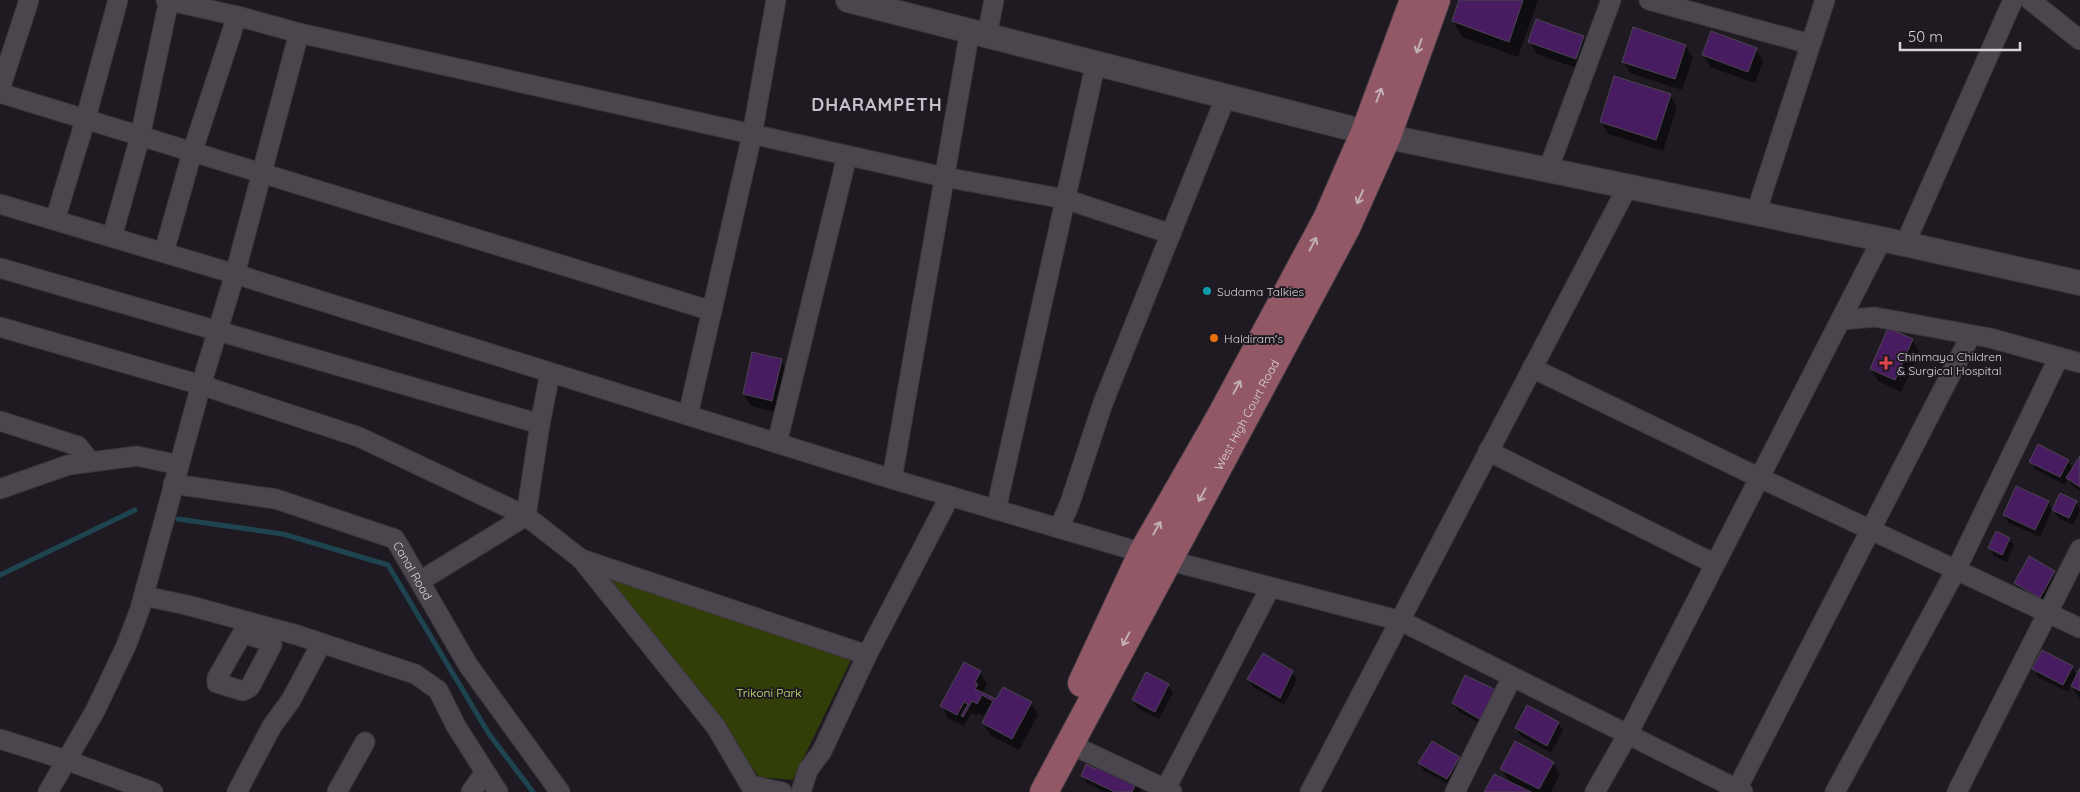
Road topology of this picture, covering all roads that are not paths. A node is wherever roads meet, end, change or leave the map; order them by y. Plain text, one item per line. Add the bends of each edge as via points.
1 (29, 0) edge
2 (118, 0) edge
3 (168, 0) edge
4 (776, 0) edge
5 (848, 0) edge
6 (994, 0) edge
7 (1414, 0) edge
8 (1436, 0) edge
9 (1611, 0) edge
10 (1650, 0) edge
11 (1825, 0) edge
12 (2012, 0) edge
13 (2030, 0) edge
14 (237, 16) junction
15 (299, 33) junction
16 (978, 33) junction
17 (2080, 40) edge
18 (1810, 44) junction
19 (1096, 62) junction
20 (0, 89) edge
21 (0, 93) edge
22 (1226, 96) junction
23 (85, 121) junction
24 (1376, 134) junction
25 (752, 135) junction
26 (140, 137) junction
27 (192, 153) junction
28 (847, 156) junction
29 (1548, 170) junction
30 (261, 174) junction
31 (944, 178) junction
32 (1628, 186) junction
33 (1064, 199) junction
34 (0, 204) edge
35 (1756, 213) junction
36 (55, 220) junction
37 (1171, 234) junction
38 (112, 237) junction
39 (1893, 242) junction
40 (164, 252) junction
41 (0, 268) edge
42 (235, 274) junction
43 (2080, 283) edge
44 (712, 311) junction
45 (1840, 320) junction
46 (0, 327) edge
47 (218, 332) junction
48 (1971, 335) junction
49 (2059, 357) junction
50 (2080, 363) edge
51 (1532, 368) junction
52 (550, 373) junction
53 (201, 386) junction
54 (688, 416) junction
55 (0, 421) edge
56 (540, 424) junction
57 (777, 443) junction
58 (1488, 451) junction
59 (91, 462) junction
60 (179, 465) junction
61 (1760, 478) junction
62 (892, 479) junction
63 (174, 484) junction
64 (0, 489) edge
65 (950, 496) junction
66 (996, 510) junction
67 (526, 516) junction
68 (1059, 528) junction
69 (1870, 530) junction
70 (2080, 549) edge
71 (1155, 556) junction
72 (581, 559) junction
73 (1716, 564) junction
74 (1956, 570) junction
75 (420, 582) junction
76 (1270, 588) junction
77 (144, 596) junction
78 (2048, 613) junction
79 (1401, 621) junction
80 (2080, 628) edge
81 (321, 644) junction
82 (867, 655) junction
83 (1512, 676) junction
84 (1628, 734) junction
85 (0, 739) edge
86 (365, 742) dead end
87 (1070, 744) junction
88 (66, 760) junction
89 (486, 772) junction
90 (1740, 790) edge
91 (1167, 791) edge
92 (48, 792) edge
93 (153, 792) edge
94 (238, 792) edge
95 (337, 792) edge
96 (471, 792) edge
97 (498, 792) edge
98 (560, 792) edge
99 (782, 792) edge
100 (800, 792) edge
101 (1028, 792) edge
102 (1044, 792) edge
103 (1310, 792) edge
104 (1456, 792) edge
105 (1595, 792) edge
106 (1835, 792) edge
107 (1957, 792) edge

1 - 20 street
2 - 23 street
3 - 14 street
3 - 26 street
4 - 25 street
5 - 16 street
6 - 16 street
24 -> 7 main road, West High Court Road
8 -> 24 main road, West High Court Road
9 - 29 street
10 - 18 street
11 - 18 street
12 - 39 street
13 - 17 street
14 - 15 street
14 - 27 street
15 - 25 street
15 - 30 street
16 - 19 street
16 - 31 street
18 - 35 street
19 - 22 street
19 - 33 street
21 - 23 street
22 - 24 street
22 - 37 street
23 - 26 street
23 - 36 street
24 - 29 street
24 - 71 main road, West High Court Road via 1346,228
25 - 28 street
25 - 44 street
26 - 27 street
26 - 38 street
27 - 30 street
27 - 40 street
28 - 31 street
28 - 57 street
29 - 32 street
30 - 42 street
30 - 44 street
31 - 33 street
31 - 62 street
32 - 35 street
32 - 51 street
33 - 37 street
33 - 66 street
34 - 36 street
35 - 39 street
36 - 38 street
37 - 68 street via 1103,403
38 - 40 street
39 - 43 street
39 - 45 street
40 - 42 street
41 - 47 street
42 - 47 street
42 - 52 street
44 - 54 street
45 - 48 street via 1876,317
45 - 61 street
46 - 53 street
47 - 53 street
47 - 56 street
48 - 49 street
48 - 69 street
49 - 50 street
49 - 74 street
51 - 58 street
51 - 61 street
52 - 54 street
52 - 56 street
53 - 60 street
53 - 67 street via 359,437
54 - 57 street
55 - 59 street via 78,446
56 - 67 street
57 - 62 street
58 - 73 street
58 - 79 street
59 - 60 street via 137,456
59 - 64 street via 68,465
60 - 63 street
61 - 69 street
61 - 73 street
62 - 65 street
63 - 75 street, Canal Road via 276,499 396,539
63 - 77 street
65 - 66 street
65 - 82 street
66 - 68 street
67 - 72 street
67 - 75 street
68 - 71 street
69 - 74 street
69 - 90 street
70 - 78 street
71 - 76 street
71 -> 87 main road, West High Court Road
71 - 101 main road, West High Court Road via 1088,672
72 - 82 street
72 - 99 street via 716,727 750,785
73 - 84 street
74 - 78 street
74 - 106 street
75 - 98 street, Canal Road via 468,665
76 - 79 street
76 - 91 street
77 - 81 street via 187,605 246,628
77 - 88 street via 129,639 95,711
78 - 80 street
78 - 107 street
79 - 83 street
79 - 103 street
81 - 89 street via 416,674 438,690 456,726
81 - 94 street via 272,726
82 - 100 street
83 - 84 street
83 - 104 street
84 - 90 street
84 - 105 street
85 - 88 street
86 - 95 street
87 - 91 street
87 - 102 main road, West High Court Road
88 - 92 street
88 - 93 street
89 - 96 street
89 - 97 street

